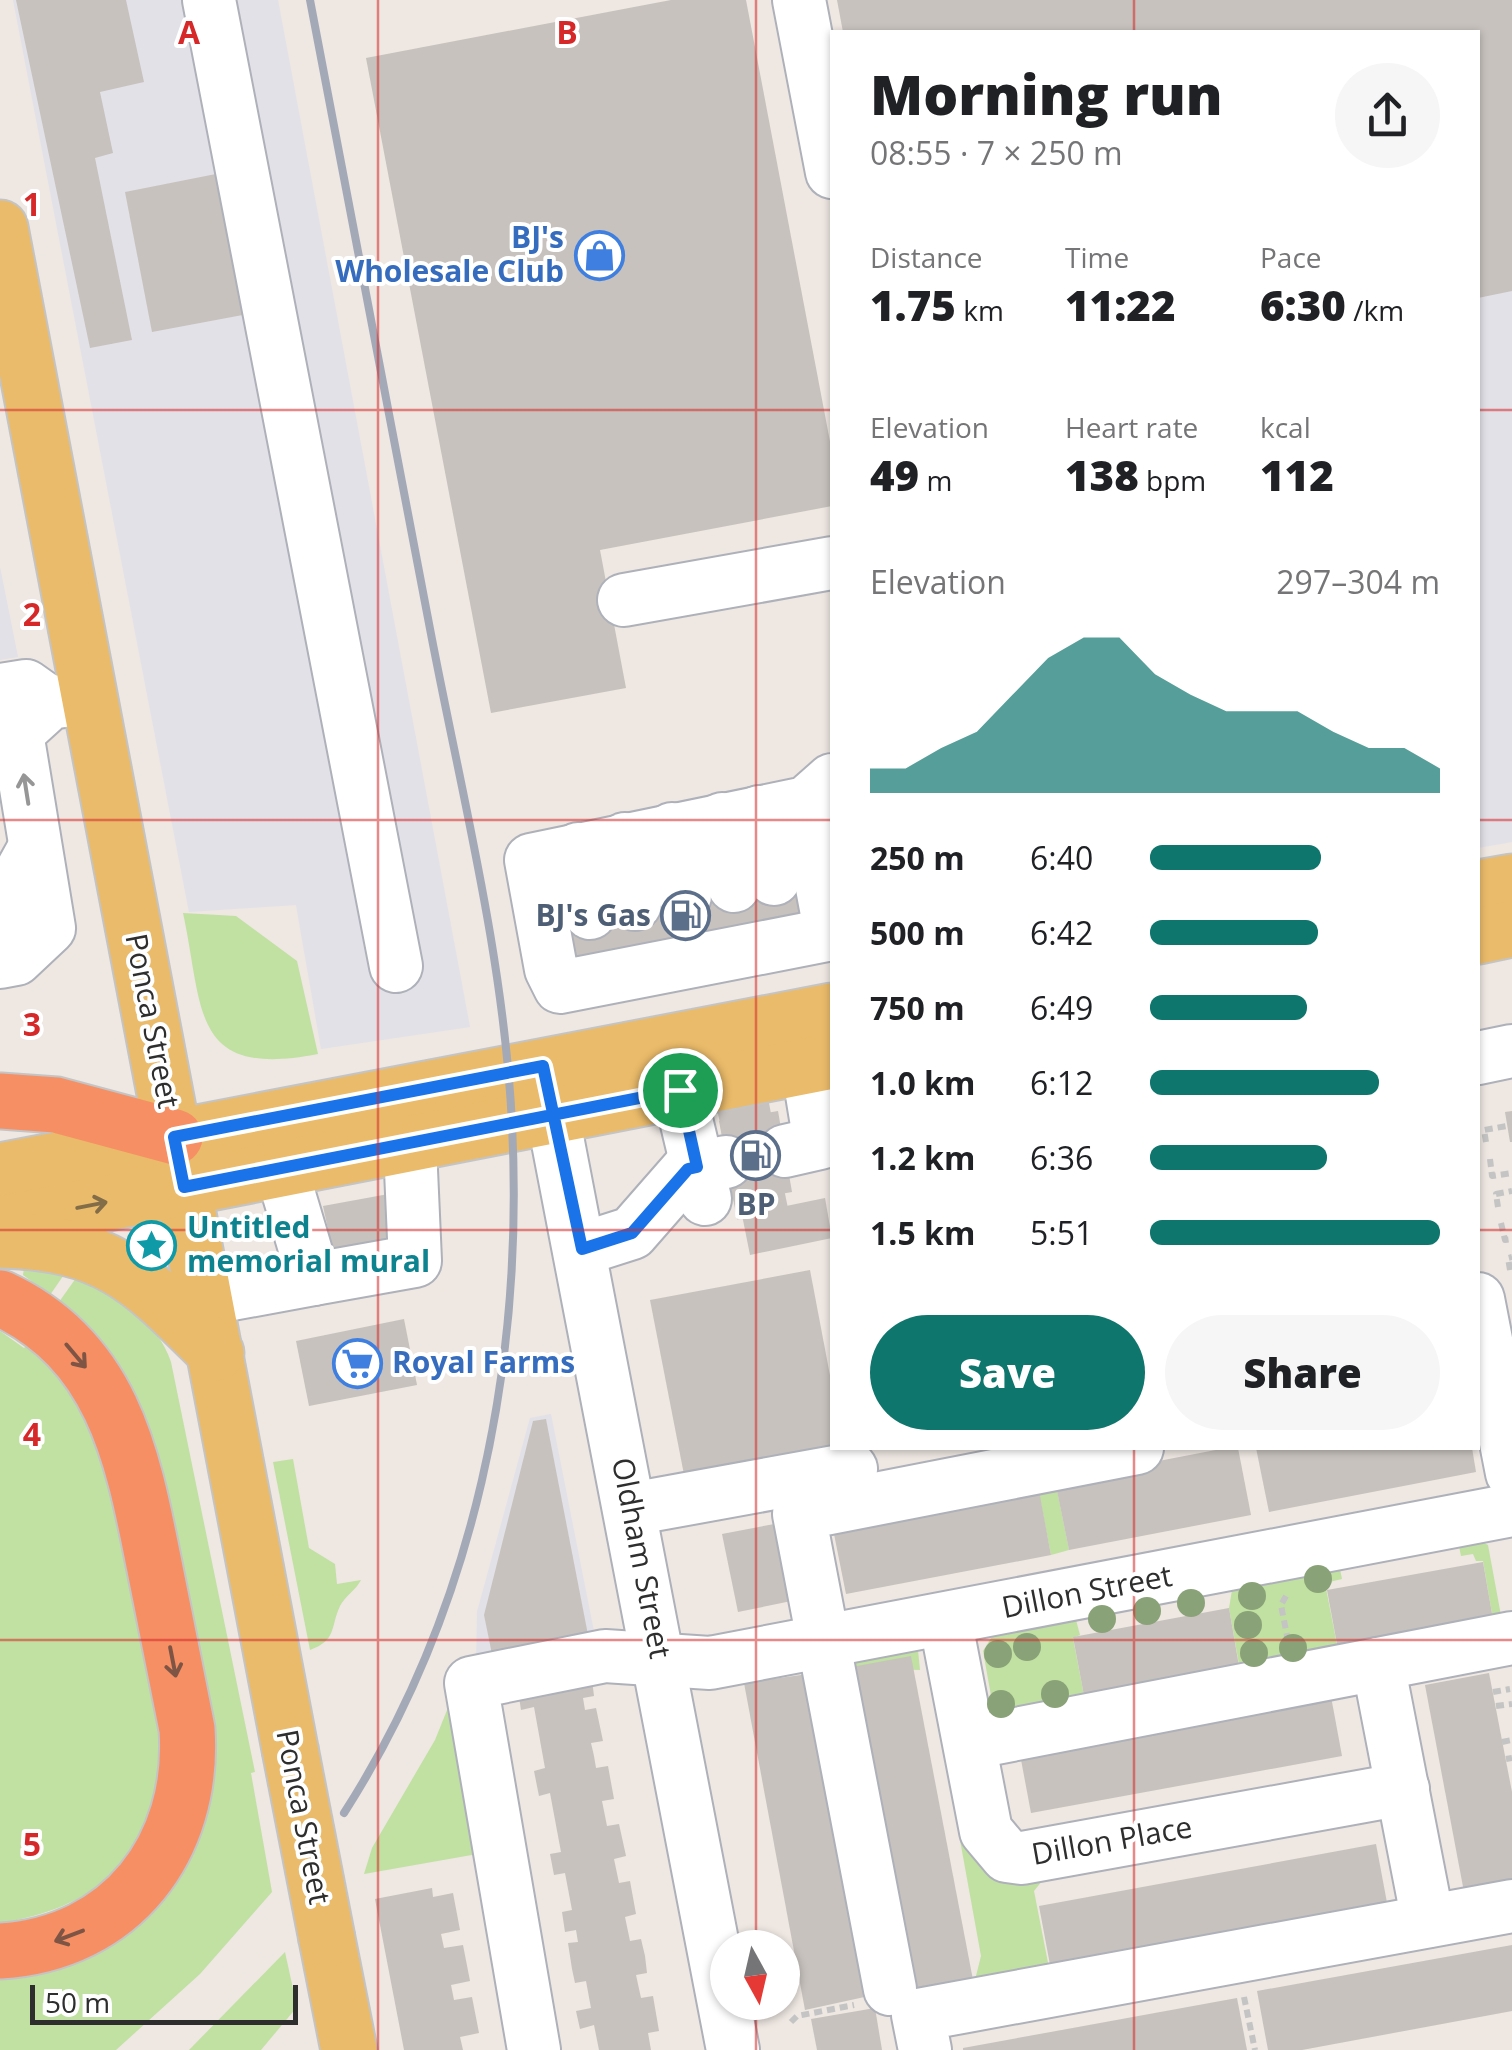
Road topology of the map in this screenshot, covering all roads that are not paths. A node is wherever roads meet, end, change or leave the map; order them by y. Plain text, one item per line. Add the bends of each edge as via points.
1 (209, 0) edge
2 (799, 0) edge
3 (830, 162) edge
4 (0, 228) edge
5 (830, 563) edge
6 (624, 600) dead end
7 (31, 712) edge
8 (780, 803) edge
9 (625, 839) junction
10 (36, 847) junction
11 (1512, 882) edge
12 (1480, 888) edge
13 (0, 910) edge
14 (1512, 930) edge
15 (707, 932) edge
16 (1480, 936) edge
17 (0, 962) edge
18 (396, 966) dead end
19 (1512, 1051) edge
20 (1480, 1058) edge
21 (550, 1091) junction
22 (0, 1100) edge
23 (814, 1111) edge
24 (410, 1117) junction
25 (711, 1124) junction
26 (278, 1143) junction
27 (179, 1162) junction
28 (0, 1171) edge
29 (0, 1224) edge
30 (0, 1240) edge
31 (582, 1249) junction
32 (314, 1279) junction
33 (1494, 1285) edge
34 (0, 1298) edge
35 (205, 1298) junction
36 (216, 1353) junction
37 (1486, 1384) edge
38 (959, 1450) edge
39 (1127, 1450) edge
40 (1512, 1473) edge
41 (632, 1508) junction
42 (1512, 1510) edge
43 (945, 1619) junction
44 (824, 1640) junction
45 (662, 1661) junction
46 (1378, 1664) junction
47 (1511, 1664) edge
48 (970, 1743) junction
49 (1403, 1789) junction
50 (1512, 1906) edge
51 (1428, 1922) junction
52 (0, 1951) edge
53 (889, 1988) road end
54 (348, 2050) edge
55 (534, 2050) edge
56 (734, 2050) edge
57 (925, 2050) edge

1 - 18 street
2 - 3 street
4 - 7 main road, Ponca Street
5 - 6 street
10 -> 7 street
7 - 27 main road, Ponca Street
8 - 9 street
8 - 15 street
8 - 15 street
9 - 15 street
9 - 15 street
9 - 15 street via 530,860 560,987
10 - 13 street
10 - 17 street via 49,928 16,959
11 - 12 main road
14 - 16 main road
15 - 25 street
19 - 20 street
21 - 24 main road
21 - 25 main road
21 - 31 street, Oldham Street
22 - 27 highway via 56,1105
23 - 25 main road
24 - 26 main road
24 - 32 street via 415,1261
25 - 31 street via 688,1169 632,1233
26 - 27 main road
26 - 32 street
27 - 28 main road
29 -> 27 main road
27 - 35 main road, Ponca Street
30 - 36 main road via 54,1241 111,1261 148,1286
31 - 41 street, Oldham Street
32 - 35 street
33 - 37 street
34 -> 52 highway via 53,1330 79,1357 125,1434 189,1764 168,1844 120,1904 77,1934
35 - 36 main road, Ponca Street
36 - 54 main road, Ponca Street, bridge
37 - 40 street
38 - 41 street
39 - 44 street via 799,1514
41 - 45 street, Oldham Street
42 - 43 street, Dillon Street
43 - 44 street, Dillon Street
43 - 48 street, Dillon Place
44 - 45 street, Dillon Street via 710,1664
44 - 53 street
45 - 55 street, Dillon Street via 605,1656 471,1683
45 - 56 street, Oldham Street
46 - 47 street
46 - 48 street
46 - 49 street
48 - 49 street, Dillon Place via 986,1831 1008,1856 1022,1858
49 - 51 street
50 - 51 street
51 - 57 street via 918,2015

